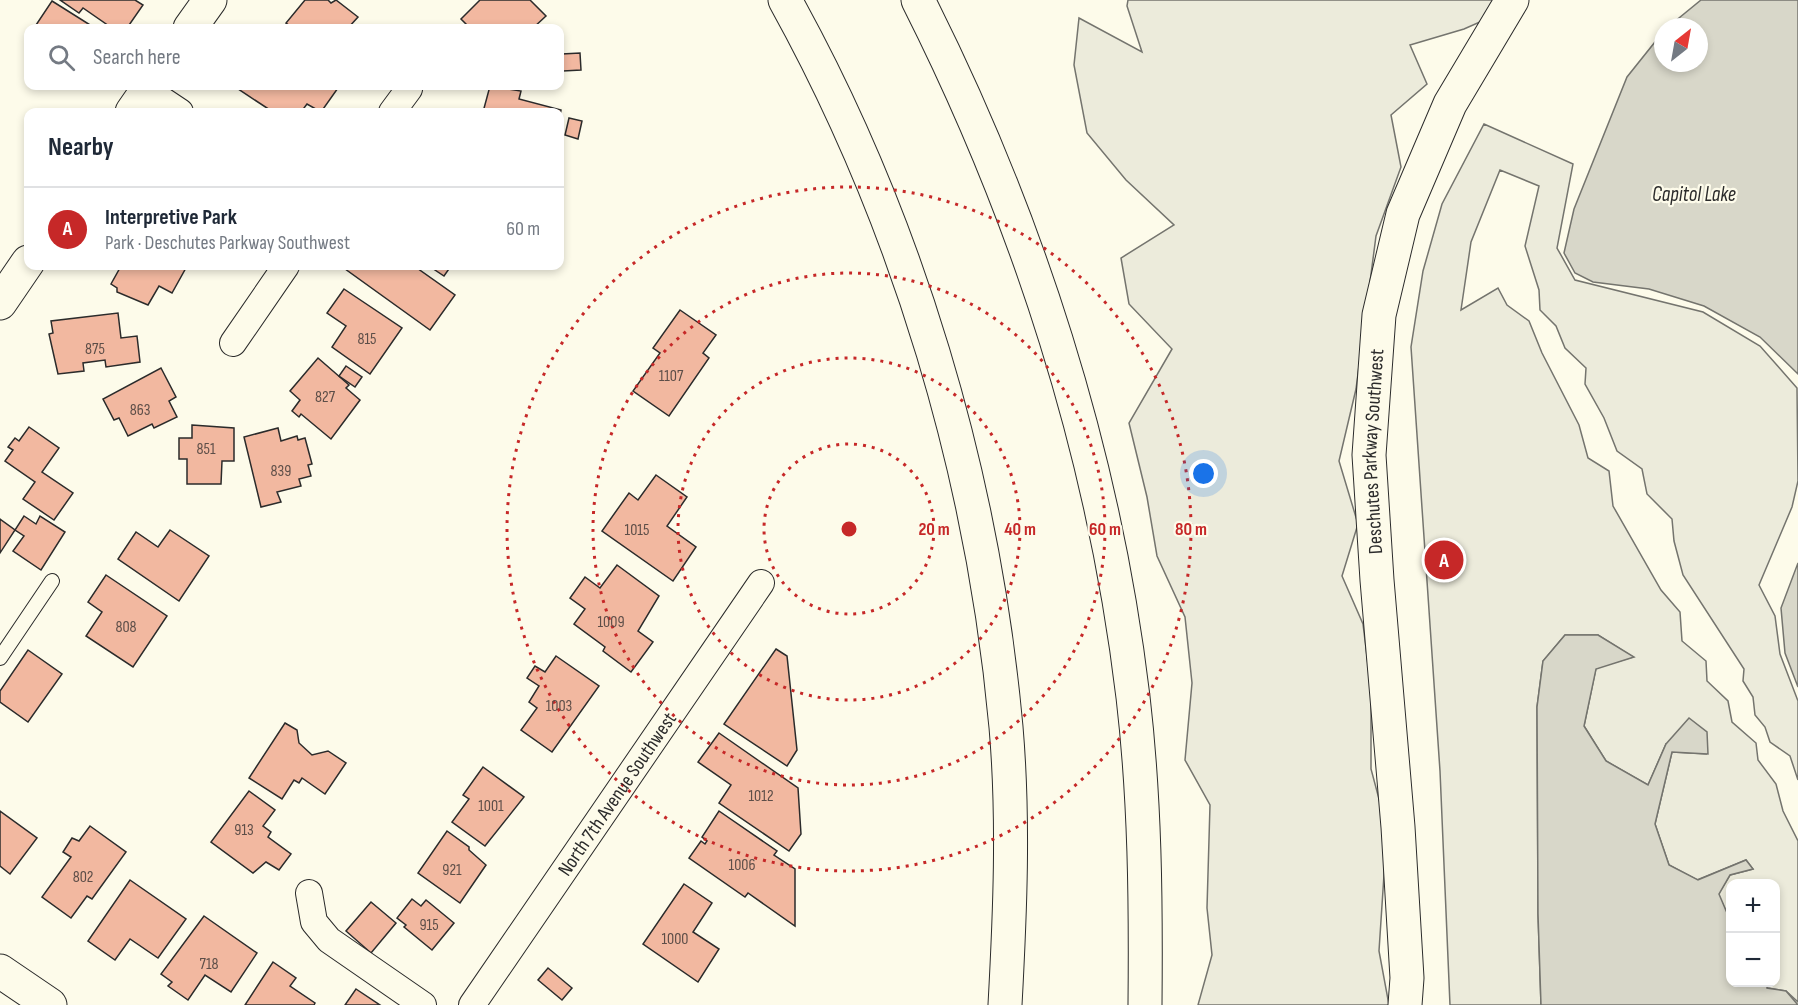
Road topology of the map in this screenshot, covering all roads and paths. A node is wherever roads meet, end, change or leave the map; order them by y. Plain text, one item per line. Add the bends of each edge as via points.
1 (210, 0) edge
2 (785, 0) edge
3 (918, 0) edge
4 (1512, 0) edge
5 (193, 24) edge
6 (408, 90) edge
7 (143, 96) edge
8 (171, 108) edge
9 (395, 108) edge
10 (24, 268) edge
11 (283, 270) edge
12 (0, 303) edge
13 (233, 343) dead end
14 (52, 581) dead end
15 (761, 583) dead end
16 (0, 658) edge
17 (309, 893) dead end
18 (0, 971) edge
19 (50, 1005) edge
20 (423, 1005) edge
21 (472, 1005) edge
22 (1005, 1005) edge
23 (1145, 1005) edge
24 (1405, 1005) edge

1 - 5 main road
2 - 22 main road via 845,121 887,220 926,331 976,524 1006,728 1011,831
3 - 23 main road via 968,101 1027,252 1089,455 1114,574 1133,697 1142,801
4 - 24 main road, Deschutes Parkway Southwest via 1450,104 1402,213 1379,315 1370,455 1399,838
6 - 9 street
7 - 8 street
10 - 12 main road
11 - 13 street
14 - 16 lane
15 - 21 street, North 7th Avenue Southwest
17 - 20 street via 314,922 329,940
18 - 19 main road

